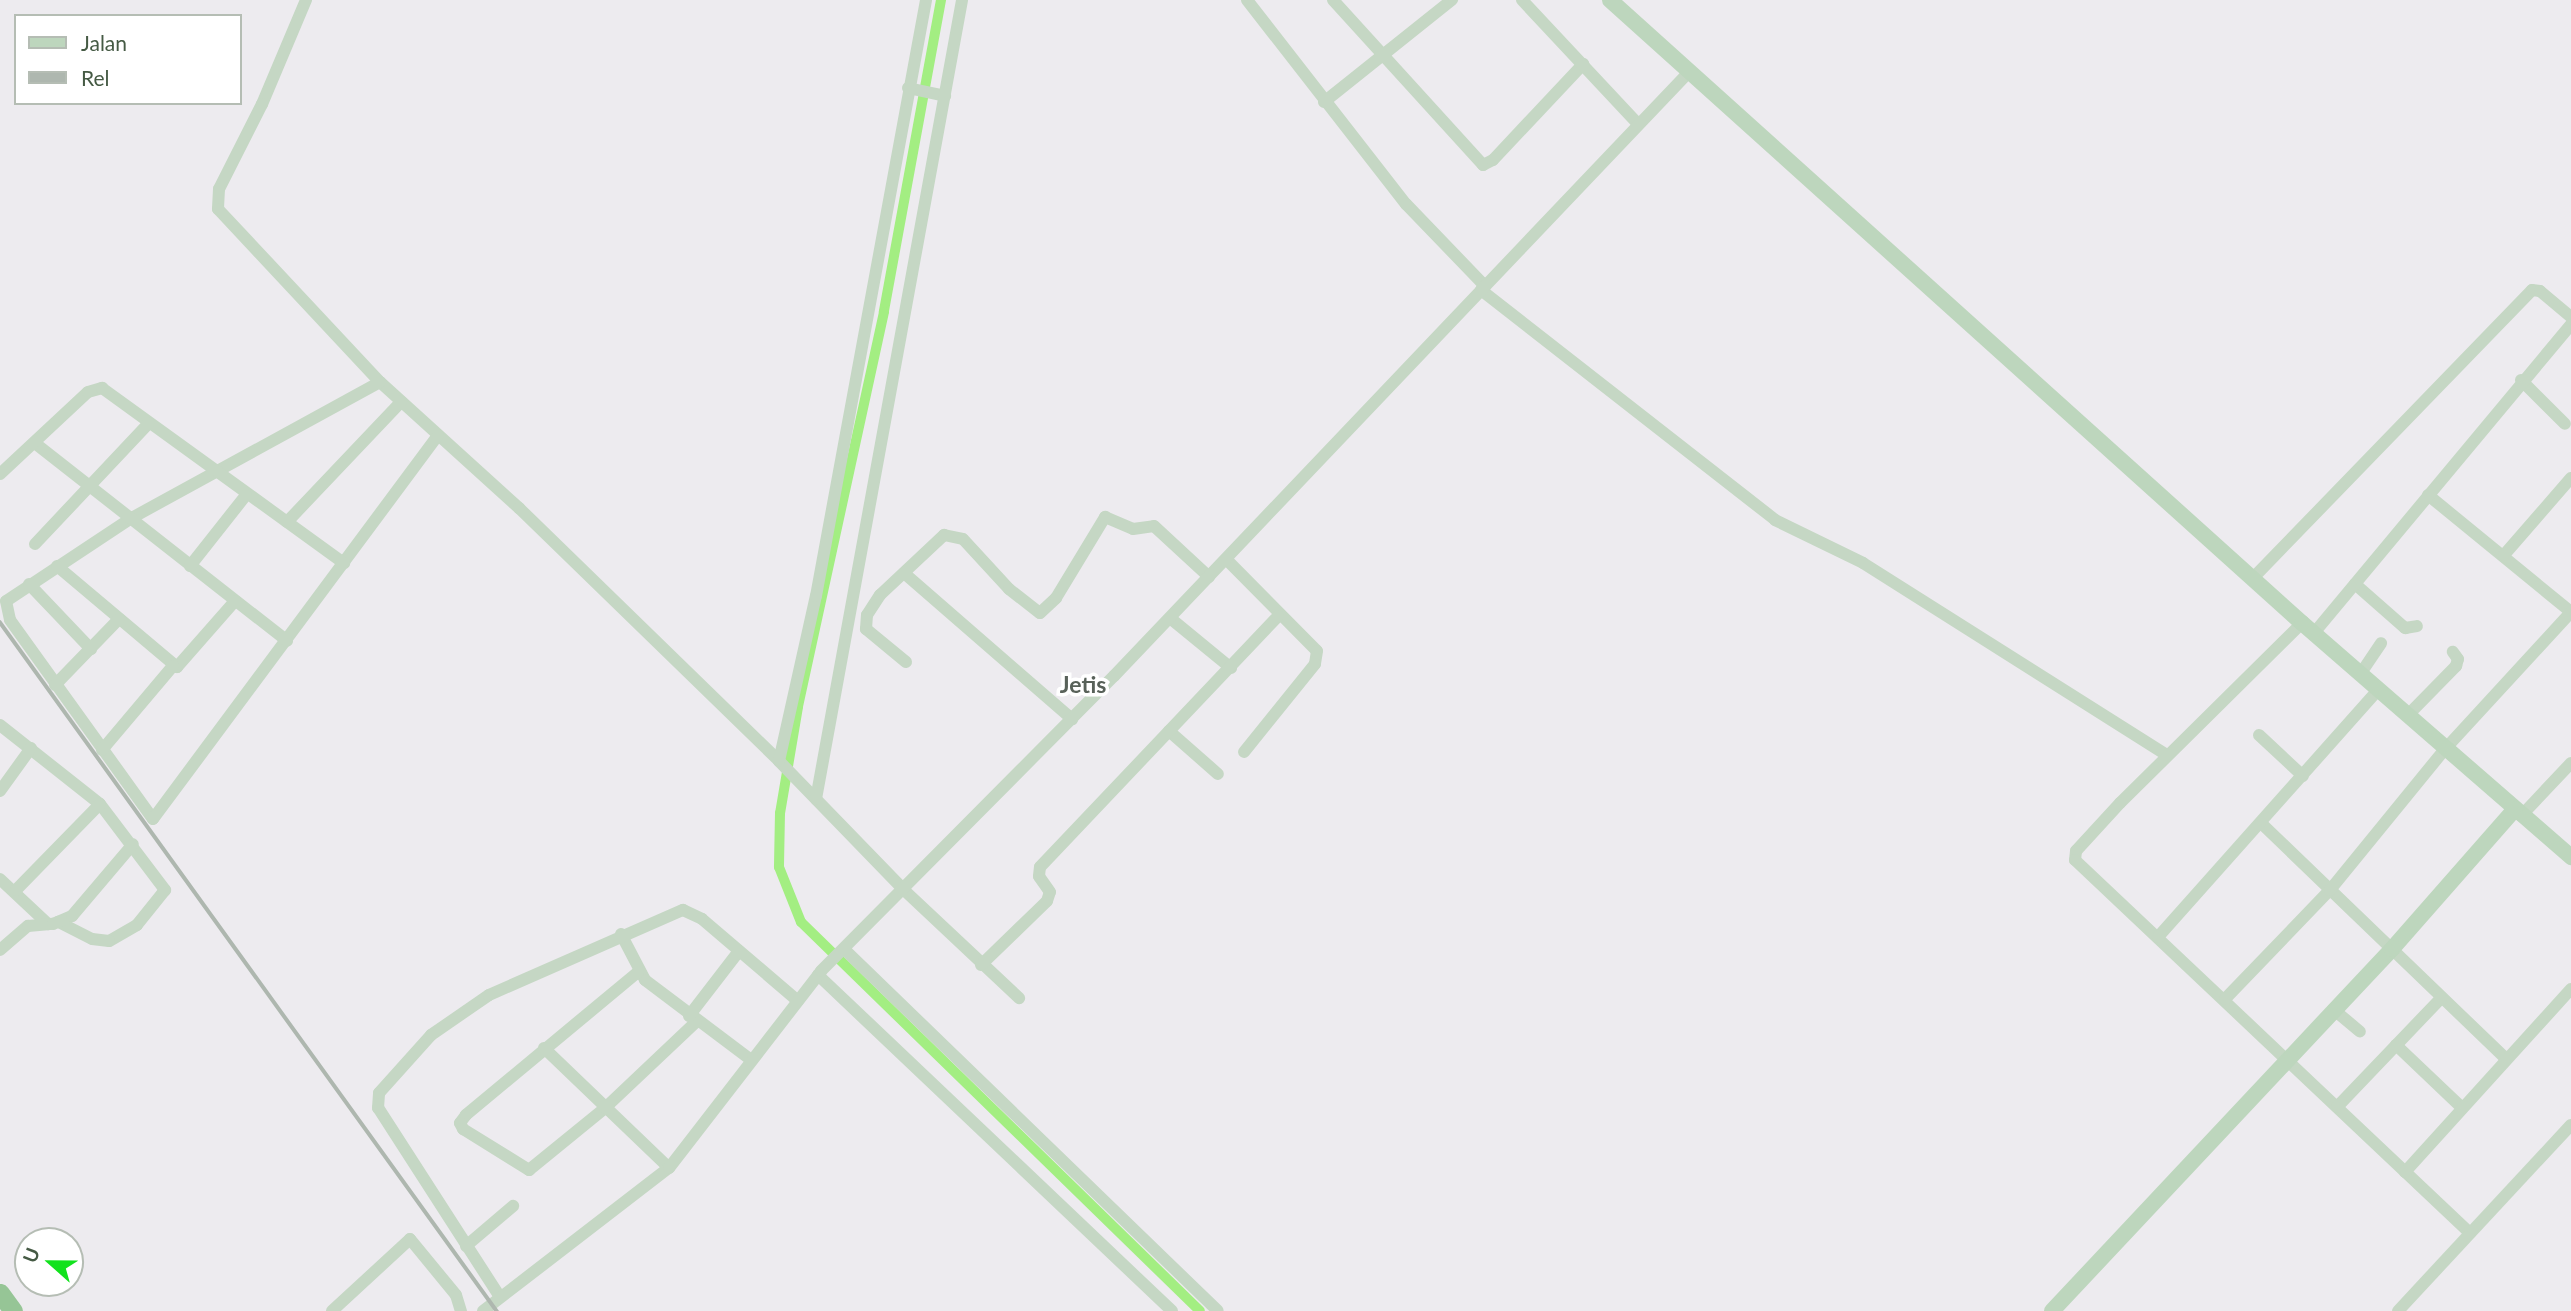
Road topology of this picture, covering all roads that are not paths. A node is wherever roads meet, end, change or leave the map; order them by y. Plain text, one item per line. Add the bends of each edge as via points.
1 (306, 0) edge
2 (926, 0) edge
3 (962, 0) edge
4 (1248, 0) edge
5 (1335, 0) edge
6 (1452, 0) edge
7 (1522, 0) edge
8 (1610, 0) edge
9 (1384, 54) junction
10 (1583, 64) junction
11 (1687, 74) junction
12 (910, 88) junction
13 (942, 95) junction
14 (1324, 102) junction
15 (1638, 124) junction
16 (1483, 288) junction
17 (2568, 310) edge
18 (2571, 324) edge
19 (2521, 380) junction
20 (380, 382) junction
21 (401, 401) junction
22 (149, 423) junction
23 (2566, 424) dead end
24 (438, 435) junction
25 (36, 444) junction
26 (214, 472) junction
27 (0, 474) edge
28 (2571, 478) edge
29 (92, 487) junction
30 (246, 495) junction
31 (2428, 495) junction
32 (133, 517) junction
33 (287, 522) junction
34 (35, 544) dead end
35 (2504, 555) junction
36 (1226, 559) junction
37 (344, 563) junction
38 (57, 566) junction
39 (190, 566) junction
40 (904, 573) junction
41 (1209, 577) junction
42 (2253, 578) junction
43 (29, 584) junction
44 (2355, 584) junction
45 (234, 601) junction
46 (2571, 612) edge
47 (1278, 616) junction
48 (1170, 618) junction
49 (119, 619) junction
50 (2417, 626) dead end
51 (2308, 628) junction
52 (846, 629) junction
53 (866, 629) junction
54 (287, 641) junction
55 (2381, 643) dead end
56 (91, 649) junction
57 (2453, 652) dead end
58 (906, 662) dead end
59 (173, 666) junction
60 (1231, 668) junction
61 (2361, 673) junction
62 (55, 685) junction
63 (2379, 689) junction
64 (2408, 715) junction
65 (1072, 719) junction
66 (0, 725) edge
67 (1169, 731) junction
68 (2259, 735) dead end
69 (31, 748) junction
70 (2446, 748) junction
71 (102, 750) junction
72 (1244, 752) dead end
73 (2167, 755) junction
74 (2571, 763) edge
75 (782, 764) junction
76 (1218, 774) dead end
77 (2303, 776) junction
78 (0, 791) edge
79 (816, 799) junction
80 (100, 804) junction
81 (2518, 812) junction
82 (2262, 824) junction
83 (133, 844) junction
84 (2571, 857) edge
85 (0, 879) edge
86 (16, 890) junction
87 (904, 890) junction
88 (2330, 890) junction
89 (53, 923) junction
90 (621, 933) junction
91 (2158, 937) junction
92 (2392, 949) junction
93 (0, 950) edge
94 (842, 950) junction
95 (740, 951) junction
96 (981, 965) junction
97 (638, 972) junction
98 (820, 973) junction
99 (2571, 989) edge
100 (1019, 998) dead end
101 (2441, 998) junction
102 (2225, 999) junction
103 (798, 1001) junction
104 (2333, 1009) junction
105 (693, 1019) junction
106 (2360, 1032) dead end
107 (2396, 1045) junction
108 (544, 1048) junction
109 (2505, 1058) junction
110 (751, 1060) junction
111 (2286, 1061) junction
112 (2460, 1106) junction
113 (2337, 1107) junction
114 (605, 1108) junction
115 (2571, 1125) edge
116 (669, 1168) junction
117 (2404, 1172) junction
118 (513, 1206) dead end
119 (2470, 1233) junction
120 (466, 1246) junction
121 (0, 1293) edge
122 (500, 1297) junction
123 (13, 1311) edge
124 (332, 1311) edge
125 (461, 1311) edge
126 (483, 1311) edge
127 (1172, 1311) edge
128 (1218, 1311) edge
129 (2052, 1311) edge
130 (2399, 1311) edge

1 - 20 street via 216,202 248,246
2 - 12 street
3 - 13 street
4 - 14 street
5 - 9 street
6 - 9 street
7 - 10 street
8 - 11 main road
9 - 10 street via 1483,165 1493,160
9 - 14 street
10 - 15 street
11 - 15 street
11 - 42 main road
12 - 13 street
12 - 75 street
13 - 52 street
14 - 16 street via 1430,233
15 - 16 street
16 - 36 street
16 - 73 street via 1775,520 1863,562
17 - 42 street via 2540,290 2529,292
18 - 19 street
19 - 23 street
19 - 31 street
20 - 21 street
20 - 26 street
21 - 24 street
21 - 33 street
22 - 25 street via 97,386
22 - 26 street
22 - 29 street
24 - 37 street
24 - 75 street
25 - 27 street
25 - 29 street
26 - 30 street
26 - 32 street
28 - 35 street
29 - 32 street
29 - 34 street
30 - 33 street
30 - 39 street
31 - 35 street
31 - 44 street
32 - 38 street
32 - 39 street
33 - 37 street
35 - 46 street
36 - 41 street
36 - 47 street
37 - 54 street
38 - 43 street
38 - 49 street
39 - 45 street
40 - 41 street via 937,540 957,535 1009,589 1042,613 1107,516 1133,529 1154,526
40 - 53 street via 874,602
40 - 65 street
41 - 48 street
42 - 51 main road
43 - 56 street
43 - 62 street via 9,598 5,610
44 - 50 street via 2405,628
44 - 51 street
45 - 54 street
45 - 59 street via 181,666
46 - 70 street
47 - 60 street
47 - 72 street via 1317,652 1317,660
48 - 60 street
48 - 65 street
49 - 56 street
49 - 59 street
51 - 61 main road
51 - 73 street
52 - 53 street
52 - 79 street
53 - 58 street
54 - 71 street via 153,819
55 - 61 street
56 - 62 street
57 - 64 street via 2456,666
59 - 71 street
60 - 67 street
61 - 63 main road
62 - 71 street
63 - 64 main road
63 - 77 street
64 - 70 main road
65 - 87 street
66 - 69 street
67 - 76 street
67 - 96 street via 1040,867 1039,876 1050,892 1047,901
68 - 77 street
69 - 78 street
69 - 80 street
70 - 81 main road
70 - 88 street
73 - 91 street via 2075,856 2078,865
74 - 81 street
75 - 79 street
77 - 82 street
79 - 87 street
80 - 83 street
80 - 86 street
81 - 84 main road
81 - 92 main road
82 - 88 street
82 - 91 street
83 - 89 street via 72,915
83 - 89 street via 165,890 137,925 109,941
85 - 86 street
86 - 89 street
87 - 94 street
87 - 96 street
88 - 92 street
88 - 102 street
89 - 93 street via 28,926
90 - 95 street via 683,910 702,919
90 - 97 street
90 - 120 street via 457,1014 379,1093 383,1118
91 - 102 street
92 - 101 street
92 - 104 main road
94 - 98 street
94 - 128 street
95 - 103 street
95 - 105 street
96 - 100 street
97 - 105 street
97 - 108 street
98 - 103 street
98 - 127 street
99 - 109 street
101 - 107 street
101 - 109 street
102 - 111 street
103 - 110 street
104 - 106 street
104 - 111 main road
105 - 110 street
105 - 114 street
107 - 112 street
107 - 113 street
108 - 114 street
108 - 114 street via 462,1119 463,1129 529,1170
109 - 112 street
110 - 116 street
111 - 113 street
111 - 129 main road
112 - 117 street
113 - 117 street
114 - 116 street
115 - 119 street
116 - 122 street
117 - 119 street
118 - 120 street
119 - 130 street
120 - 122 street
121 - 123 highway
122 - 126 street
124 - 125 street via 410,1238 456,1296

